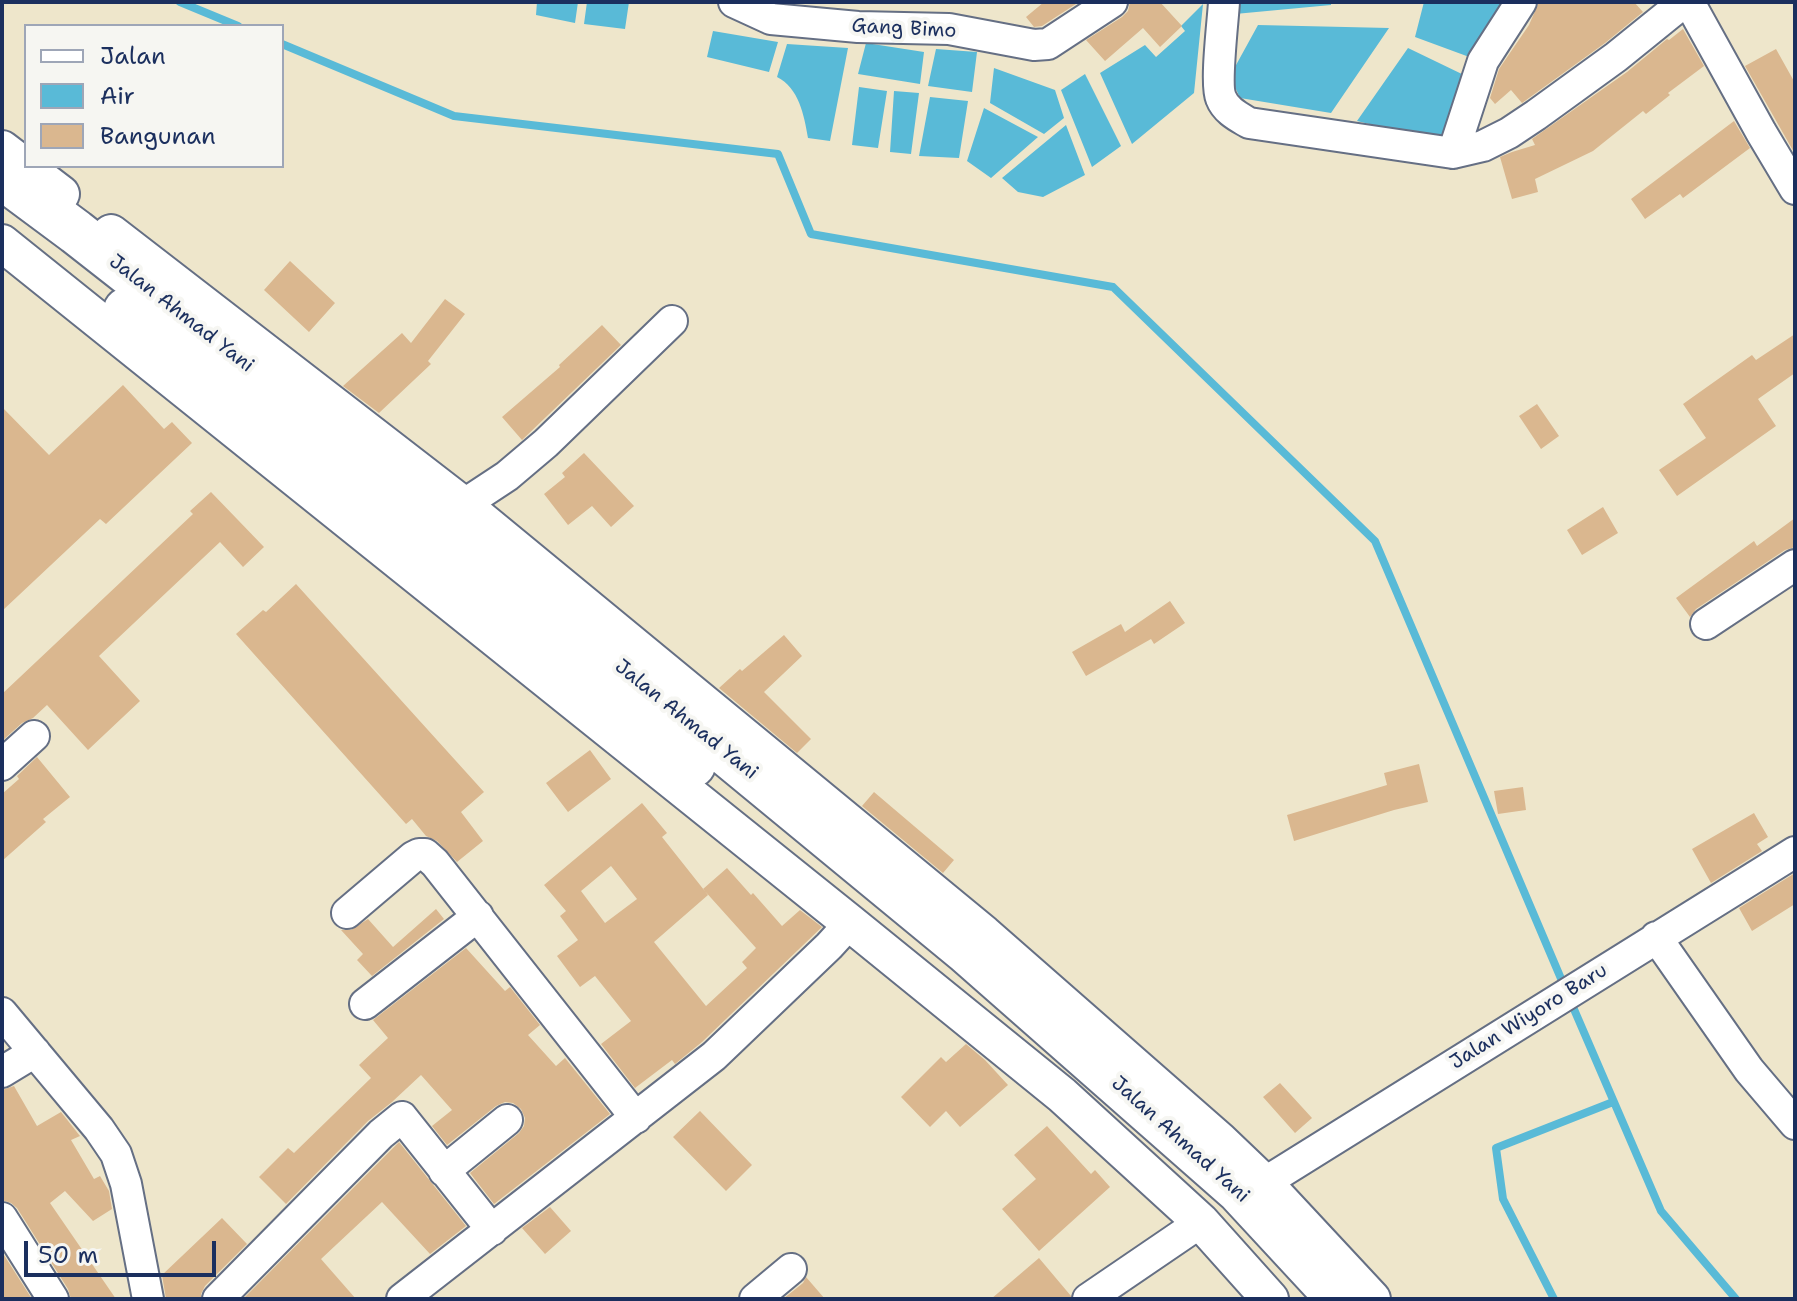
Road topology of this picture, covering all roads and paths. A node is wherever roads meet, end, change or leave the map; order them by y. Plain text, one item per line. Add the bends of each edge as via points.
1 (734, 2) edge
2 (1112, 2) edge
3 (1224, 2) edge
4 (1521, 2) edge
5 (1686, 2) edge
6 (2, 149) edge
7 (1453, 153) junction
8 (24, 166) edge
9 (27, 168) edge
10 (2, 177) edge
11 (1793, 181) edge
12 (2, 212) edge
13 (2, 243) edge
14 (672, 321) dead end
15 (463, 505) junction
16 (1795, 565) edge
17 (1706, 624) dead end
18 (34, 736) dead end
19 (2, 765) edge
20 (1795, 852) edge
21 (347, 913) dead end
22 (478, 916) junction
23 (850, 923) junction
24 (1656, 937) junction
25 (365, 1004) dead end
26 (2, 1013) edge
27 (1065, 1021) junction
28 (35, 1052) junction
29 (2, 1072) edge
30 (636, 1118) junction
31 (507, 1120) dead end
32 (1795, 1124) edge
33 (444, 1171) junction
34 (1264, 1183) junction
35 (2, 1218) edge
36 (1201, 1222) junction
37 (492, 1230) junction
38 (791, 1269) dead end
39 (53, 1299) edge
40 (148, 1299) edge
41 (218, 1299) edge
42 (402, 1299) edge
43 (755, 1299) edge
44 (1088, 1299) edge
45 (1270, 1299) edge
46 (1301, 1299) edge
47 (1339, 1299) edge
48 (1372, 1299) edge

1 - 2 street, Gang Bimo via 771,19 949,29 1034,45 1048,44
3 - 7 street via 1219,83 1227,107 1249,123
4 - 7 street via 1483,61
5 - 7 street via 1527,121 1483,146
5 - 11 street
6 - 8 street
9 - 15 street
10 - 27 highway, Jalan Ahmad Yani via 427,507 966,951
12 - 46 highway, Jalan Ahmad Yani via 1073,1070 1220,1207
13 - 23 street
14 - 15 street via 546,443
15 - 27 street via 984,934
16 - 17 street
18 - 19 street
20 - 24 street, Jalan Wiyoro Baru
21 - 22 street via 425,854
22 - 25 street
22 - 30 street
23 - 30 street via 714,1056
23 - 36 street via 1062,1095
24 - 32 street via 1749,1070
24 - 34 street, Jalan Wiyoro Baru
26 - 28 street
27 - 34 street via 1219,1140
27 - 47 highway, Jalan Ahmad Yani via 1239,1191
28 - 29 street
28 - 40 street via 116,1154
30 - 37 street
31 - 33 street
33 - 37 street
33 - 41 street via 402,1117
34 - 48 street
35 - 39 street
36 - 44 street
36 - 45 street
37 - 42 street
38 - 43 street

